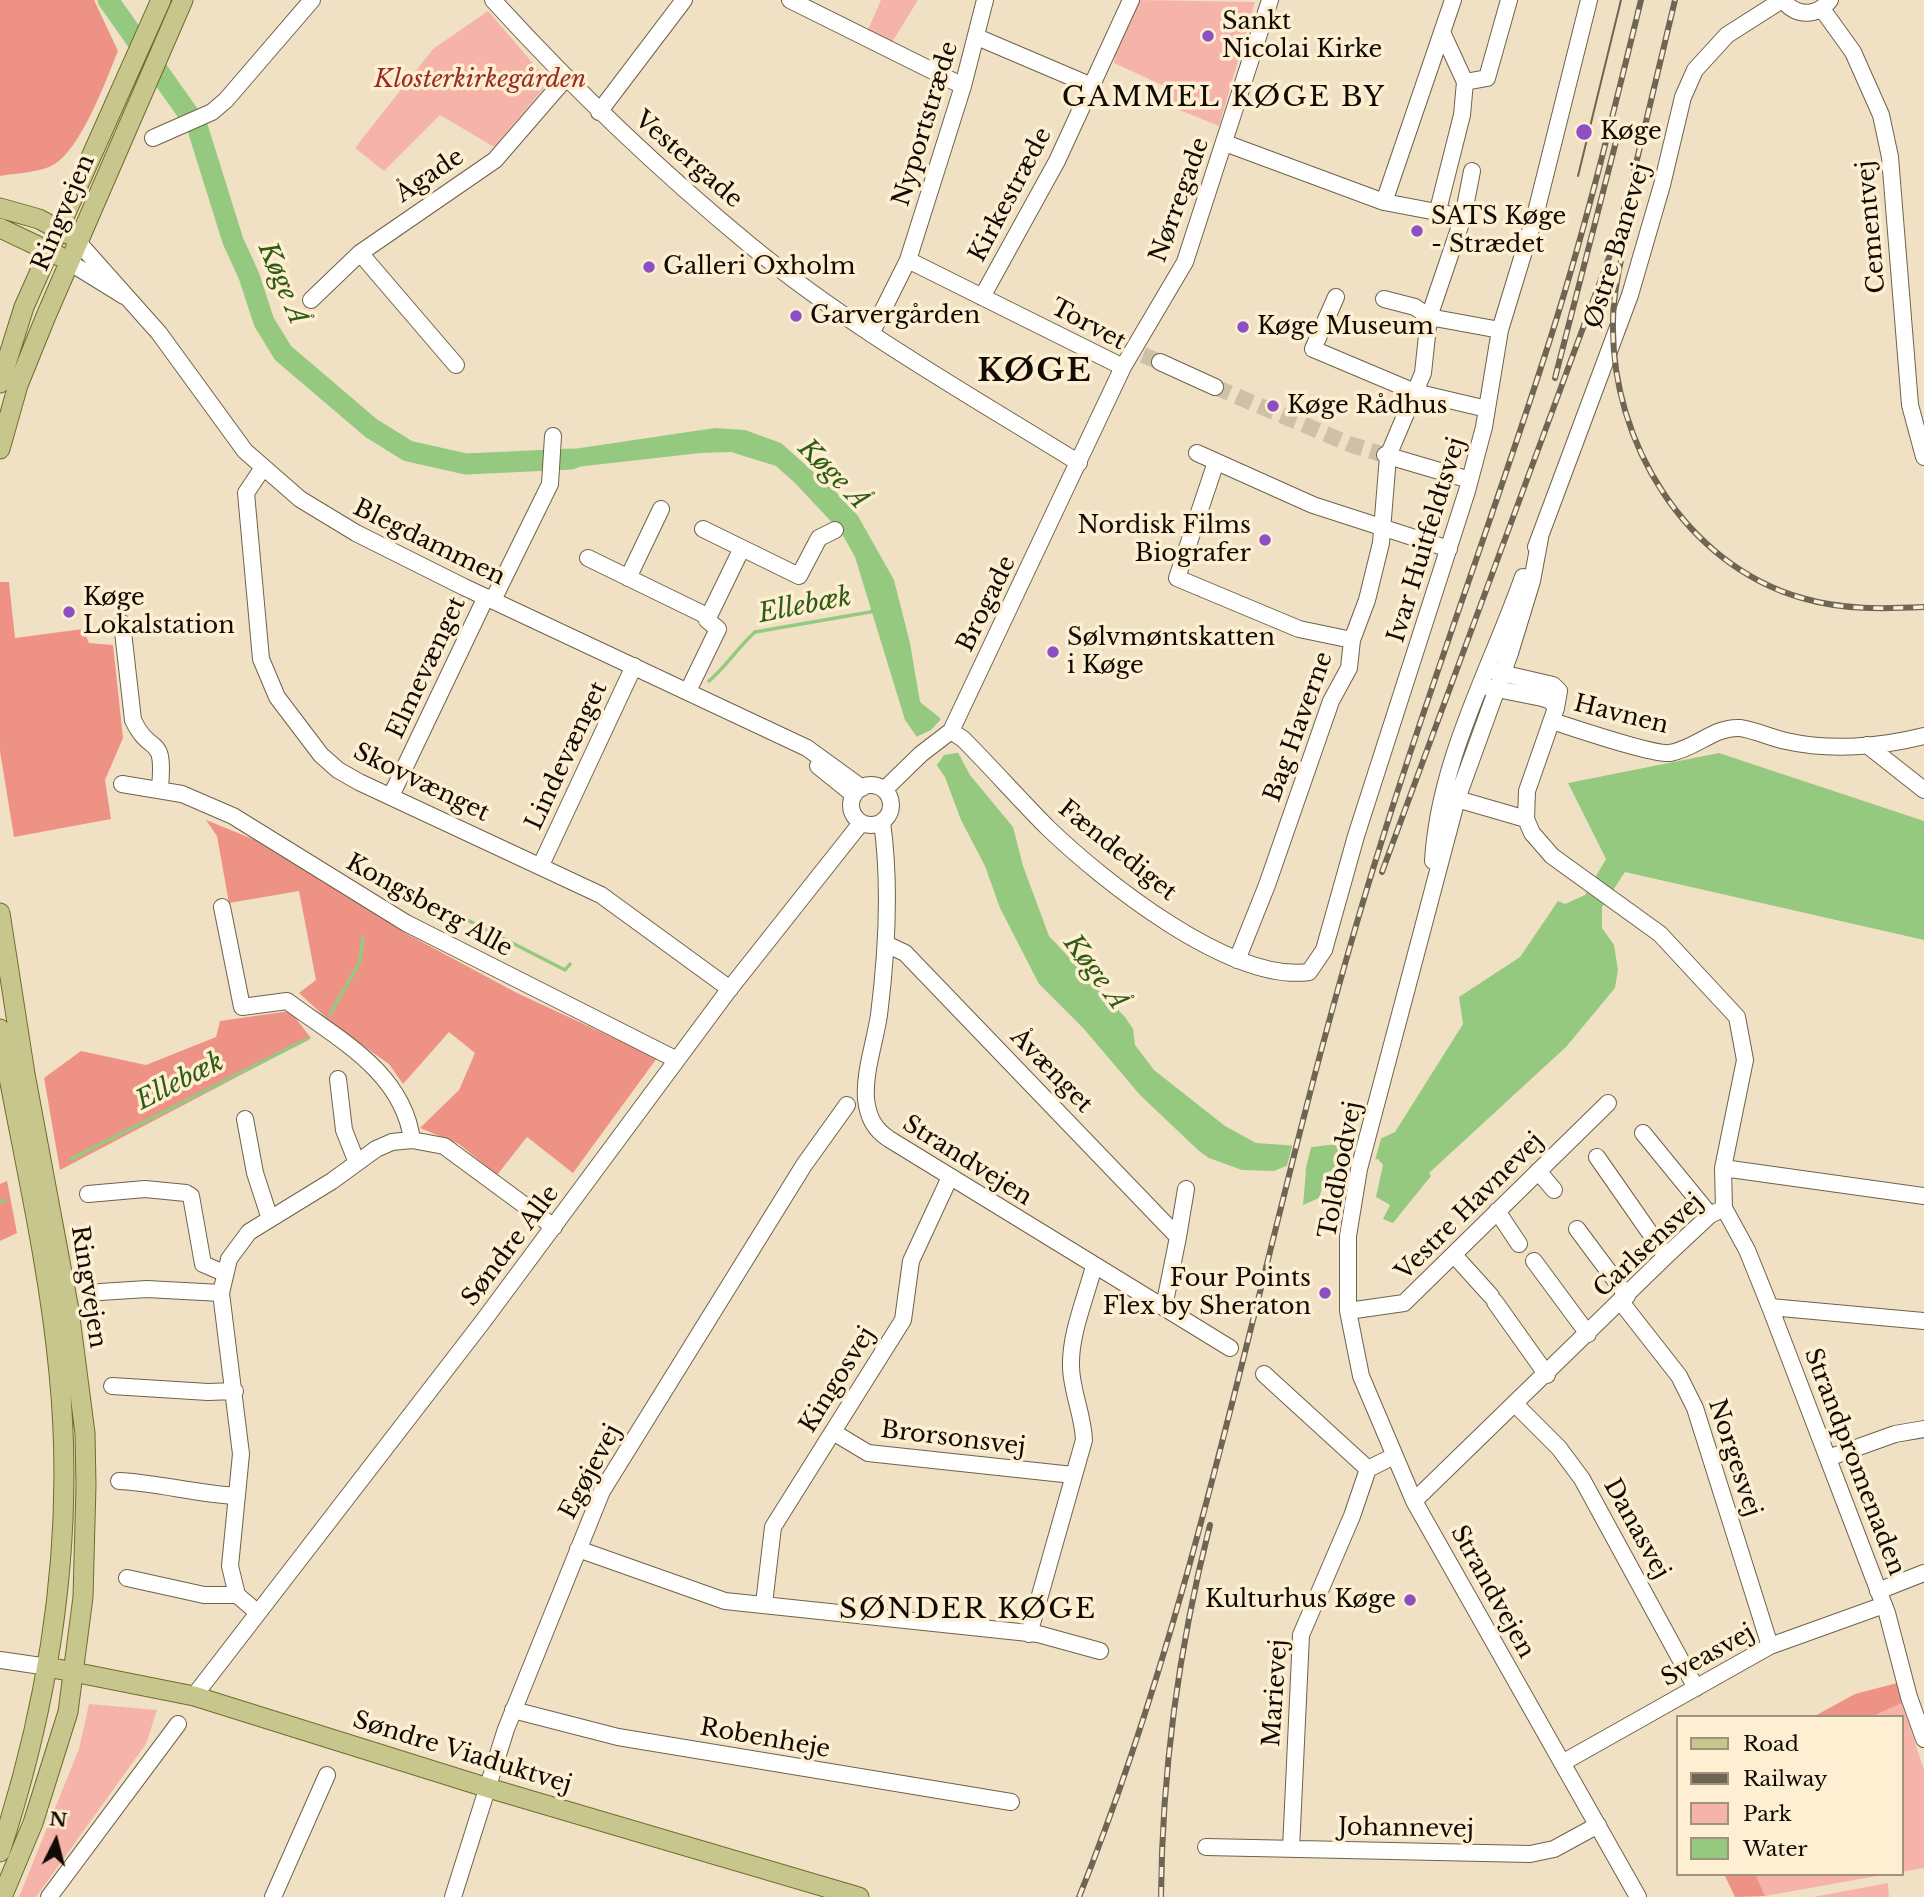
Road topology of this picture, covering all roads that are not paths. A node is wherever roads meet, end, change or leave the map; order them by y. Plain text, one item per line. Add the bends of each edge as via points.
1 (161, 0) edge
2 (183, 0) edge
3 (312, 0) edge
4 (493, 0) edge
5 (684, 0) edge
6 (790, 0) edge
7 (985, 0) edge
8 (1131, 0) edge
9 (1270, 0) edge
10 (1453, 0) edge
11 (1509, 0) edge
12 (1589, 0) edge
13 (1782, 0) edge
14 (1826, 5) edge
15 (1442, 33) junction
16 (977, 37) junction
17 (565, 79) junction
18 (1465, 82) junction
19 (963, 86) junction
20 (1092, 86) junction
21 (599, 112) junction
22 (153, 138) dead end
23 (1225, 143) junction
24 (1448, 169) junction
25 (1384, 202) junction
26 (0, 208) edge
27 (1433, 213) junction
28 (1463, 217) junction
29 (0, 228) edge
30 (58, 228) junction
31 (78, 242) junction
32 (48, 249) junction
33 (360, 253) junction
34 (908, 260) junction
35 (69, 262) junction
36 (986, 289) junction
37 (1336, 297) dead end
38 (129, 298) junction
39 (1384, 299) dead end
40 (311, 300) dead end
41 (1429, 317) junction
42 (1500, 330) junction
43 (872, 334) junction
44 (1160, 362) tunnel mouth
45 (456, 365) dead end
46 (1123, 367) junction
47 (0, 383) edge
48 (1215, 387) tunnel mouth
49 (1415, 392) junction
50 (1488, 409) junction
51 (1921, 435) edge
52 (552, 436) dead end
53 (0, 449) edge
54 (1196, 453) dead end
55 (1386, 456) junction
56 (1924, 457) edge
57 (1216, 462) junction
58 (1079, 463) junction
59 (262, 469) junction
60 (1470, 480) junction
61 (661, 509) dead end
62 (1382, 527) junction
63 (703, 529) dead end
64 (835, 530) dead end
65 (742, 548) junction
66 (1449, 549) junction
67 (588, 558) dead end
68 (628, 578) junction
69 (489, 598) junction
70 (709, 617) junction
71 (122, 623) dead end
72 (1352, 640) junction
73 (634, 666) junction
74 (1492, 680) junction
75 (688, 691) junction
76 (1554, 715) junction
77 (951, 731) junction
78 (1924, 736) edge
79 (1867, 745) junction
80 (121, 784) dead end
81 (160, 788) junction
82 (884, 790) junction
83 (1924, 790) edge
84 (858, 791) junction
85 (391, 796) junction
86 (1457, 799) junction
87 (1526, 819) junction
88 (882, 822) junction
89 (861, 823) junction
90 (541, 866) junction
91 (1431, 891) junction
92 (222, 907) dead end
93 (0, 912) edge
94 (886, 944) junction
95 (1237, 960) junction
96 (730, 989) junction
97 (0, 1029) edge
98 (677, 1060) junction
99 (338, 1079) dead end
100 (1608, 1103) dead end
101 (847, 1105) dead end
102 (245, 1119) dead end
103 (1578, 1132) junction
104 (1643, 1133) dead end
105 (412, 1140) junction
106 (357, 1163) junction
107 (1723, 1168) junction
108 (1538, 1171) junction
109 (950, 1177) junction
110 (1186, 1189) dead end
111 (1554, 1191) dead end
112 (88, 1194) dead end
113 (1924, 1196) edge
114 (1496, 1211) junction
115 (1717, 1211) junction
116 (270, 1219) junction
117 (554, 1227) junction
118 (1577, 1229) dead end
119 (1178, 1237) junction
120 (1519, 1244) dead end
121 (1454, 1255) junction
122 (1666, 1256) junction
123 (1534, 1261) dead end
124 (1094, 1266) junction
125 (224, 1273) junction
126 (100, 1292) dead end
127 (221, 1293) junction
128 (1624, 1299) junction
129 (1164, 1307) junction
130 (1770, 1307) junction
131 (1348, 1311) junction
132 (1924, 1321) edge
133 (1588, 1334) junction
134 (1230, 1348) dead end
135 (1264, 1374) dead end
136 (1546, 1374) junction
137 (112, 1386) dead end
138 (235, 1391) junction
139 (1516, 1405) junction
140 (1924, 1429) edge
141 (833, 1432) junction
142 (1394, 1456) junction
143 (1828, 1458) junction
144 (1368, 1469) junction
145 (1073, 1475) junction
146 (118, 1481) dead end
147 (237, 1496) junction
148 (1414, 1501) junction
149 (578, 1549) junction
150 (1924, 1573) edge
151 (127, 1578) dead end
152 (237, 1595) junction
153 (1881, 1598) junction
154 (764, 1604) junction
155 (257, 1612) junction
156 (1029, 1633) junction
157 (1770, 1646) junction
158 (1100, 1651) dead end
159 (0, 1660) edge
160 (48, 1667) junction
161 (74, 1672) junction
162 (1696, 1688) junction
163 (1917, 1694) edge
164 (194, 1696) junction
165 (513, 1710) junction
166 (178, 1724) dead end
167 (1924, 1739) edge
168 (1562, 1763) junction
169 (327, 1775) dead end
170 (485, 1787) junction
171 (1010, 1802) dead end
172 (1598, 1825) junction
173 (1206, 1847) dead end
174 (1291, 1849) junction
175 (0, 1852) edge
176 (2, 1897) edge
177 (49, 1897) edge
178 (273, 1897) edge
179 (453, 1897) edge
180 (859, 1897) edge
181 (1638, 1897) edge

1 - 30 main road, Ringvejen
2 - 31 main road, Ringvejen
3 - 22 street via 212,112
4 - 17 street, Vestergade
5 - 21 street
6 - 19 street
7 - 16 street, Nyportstræde
8 - 20 street, Kirkestræde
9 - 23 street, Nørregade
10 - 15 street
11 - 18 street via 1487,78
12 - 42 street, Ivar Huitfeldtsvej via 1536,212
13 - 14 street via 1803,13
13 - 74 street, Østre Banevej via 1727,35 1695,70 1683,97 1630,295 1540,538 1532,580
14 - 51 street, Cementvej via 1881,115 1890,157 1906,370
15 - 18 street
15 - 25 street
16 - 19 street, Nyportstræde
16 - 20 street
17 - 21 street, Vestergade
17 - 33 street, Ågade via 495,160
18 - 24 street
19 - 34 street, Nyportstræde
20 - 36 street, Kirkestræde
21 - 43 street, Vestergade via 752,247
23 - 25 street
23 - 46 street, Nørregade via 1185,262 1139,353
24 - 27 street
24 - 28 street via 1471,173
25 - 27 street
26 - 30 main road
27 - 28 street
28 - 41 street
29 - 32 main road
30 - 31 main road
30 - 32 main road, Ringvejen
31 - 35 main road, Ringvejen
31 - 38 street, Blegdammen
32 - 35 main road
32 - 47 main road, Ringvejen
33 - 40 street, Ågade
33 - 45 street
34 - 36 street, Torvet
34 - 43 street
35 - 38 street, Blegdammen
35 - 53 main road, Ringvejen via 18,385
36 - 46 street, Torvet
37 - 49 street via 1313,349
38 - 59 street, Blegdammen
39 - 41 street via 1415,307
41 - 42 street
41 - 49 street via 1423,373
42 - 50 street, Ivar Huitfeldtsvej
43 - 58 street
44 - 48 street
46 - 58 street, Torvet
49 - 50 street
49 - 55 street
50 - 60 street, Ivar Huitfeldtsvej
51 - 56 street, Cementvej
52 - 69 street, Elmevænget via 552,476
54 - 57 street
55 - 60 street
55 - 62 street
57 - 62 street via 1313,505
57 - 72 street, Bag Haverne via 1177,578 1299,628
58 - 77 street, Brogade
59 - 69 street, Blegdammen via 334,521
59 - 85 street, Skovvænget via 246,494 261,659 268,678 321,755 338,770
60 - 66 street, Ivar Huitfeldtsvej
61 - 68 street
62 - 66 street
62 - 72 street via 1367,600
63 - 65 street
64 - 65 street via 819,538 799,576
65 - 70 street
66 - 95 street, Ivar Huitfeldtsvej via 1324,950 1314,966 1301,973
67 - 68 street
68 - 70 street
69 - 73 street, Blegdammen
69 - 85 street, Elmevænget
70 - 75 street via 718,629
71 - 81 street via 133,720 163,758
72 - 95 street, Bag Haverne via 1349,668 1331,701
73 - 75 street, Blegdammen
73 - 90 street, Lindevænget
74 - 76 street, Havnen via 1551,701
74 - 86 street, Toldbodvej
74 - 91 street, Toldbodvej via 1454,755 1436,821
75 - 84 street, Blegdammen via 780,736
76 - 79 street, Havnen via 1667,753 1690,748 1730,728 1788,742
76 - 87 street, Havnen via 1527,791
77 - 82 street, Brogade
77 - 95 street, Fændediget via 1084,860 1179,929
78 - 79 street, Havnen
79 - 83 street
80 - 81 street, Kongsberg Alle
81 - 98 street, Kongsberg Alle via 233,816 406,923
82 - 84 street via 873,786
82 - 88 street via 891,807
84 - 89 street via 851,807
85 - 90 street, Skovvænget
86 - 87 street
86 - 91 street, Toldbodvej
87 - 107 street, Carlsensvej via 1552,856 1660,933 1737,1017 1745,1060
88 - 89 street
88 - 94 street, Strandvejen
89 - 96 street, Søndre Alle
90 - 96 street, Skovvænget via 618,905
91 - 131 street, Toldbodvej via 1359,1169 1348,1236
92 - 105 street via 242,1007 287,1001 344,1042 393,1087 405,1108
93 - 161 main road, Ringvejen via 69,1310 85,1433 86,1548
94 - 109 street, Strandvejen via 866,1089 868,1110 877,1131
94 - 119 street, Åvænget via 905,953
96 - 98 street, Søndre Alle
97 - 160 main road, Ringvejen via 59,1373 65,1485
98 - 117 street, Søndre Alle
99 - 106 street via 344,1130
100 - 103 street, Vestre Havnevej
101 - 149 street, Egøjevej via 804,1165 608,1479
102 - 116 street
103 - 108 street, Vestre Havnevej
103 - 122 street
104 - 115 street, Strandpromenaden
105 - 106 street via 392,1142
105 - 117 street via 434,1143 462,1156
106 - 116 street
107 - 113 street
107 - 115 street, Carlsensvej
108 - 111 street
108 - 114 street, Vestre Havnevej
109 - 124 street, Strandvejen
109 - 141 street, Kingosvej via 911,1261 903,1320
110 - 119 street
112 - 125 street via 145,1189 186,1193 191,1196 203,1264
114 - 120 street
114 - 121 street, Vestre Havnevej
115 - 122 street, Carlsensvej
115 - 130 street, Strandpromenaden via 1747,1250
116 - 125 street via 236,1247
117 - 155 street, Søndre Alle
118 - 128 street, Norgesvej
119 - 129 street
121 - 131 street, Vestre Havnevej via 1404,1303
121 - 136 street via 1493,1299
122 - 128 street, Carlsensvej
123 - 133 street
124 - 129 street, Strandvejen
124 - 145 street via 1071,1354 1084,1440
125 - 127 street
126 - 127 street
127 - 138 street
128 - 133 street, Carlsensvej
128 - 157 street, Norgesvej via 1679,1376 1695,1408
129 - 134 street, Strandvejen
130 - 132 street
130 - 143 street, Strandpromenaden
131 - 142 street, Toldbodvej via 1361,1376
133 - 136 street, Carlsensvej
135 - 144 street
136 - 139 street, Carlsensvej
137 - 138 street
138 - 147 street via 241,1454
139 - 148 street, Carlsensvej
139 - 162 street, Danasvej via 1582,1479
140 - 143 street via 1895,1434
141 - 145 street, Brorsonsvej via 868,1453
141 - 154 street, Kingosvej via 773,1527
142 - 144 street
142 - 148 street, Strandvejen
143 - 153 street, Strandpromenaden
144 - 174 street, Marievej via 1301,1635
145 - 156 street
146 - 147 street
147 - 152 street via 230,1566
148 - 168 street, Strandvejen
149 - 154 street via 725,1601
149 - 165 street, Egøjevej
150 - 153 street, Sveasvej
151 - 152 street via 204,1595
152 - 155 street
153 - 157 street, Sveasvej
153 - 163 street, Strandpromenaden
154 - 156 street
155 - 164 street, Søndre Alle
156 - 158 street
157 - 162 street, Sveasvej
159 - 160 street
160 - 161 main road, Søndre Viaduktvej
160 - 175 main road, Ringvejen via 27,1766
161 - 164 main road, Søndre Viaduktvej
161 - 176 main road, Ringvejen via 61,1741
162 - 168 street, Sveasvej
163 - 167 street, Strandpromenaden
164 - 170 main road, Søndre Viaduktvej
165 - 170 street, Egøjevej
165 - 171 street, Robenheje via 618,1737
166 - 177 street
168 - 172 street, Strandvejen
169 - 178 street
170 - 179 street, Egøjevej
170 - 180 main road, Søndre Viaduktvej
172 - 174 street, Johannevej via 1554,1849 1530,1854
172 - 181 street, Strandvejen
173 - 174 street, Johannevej

